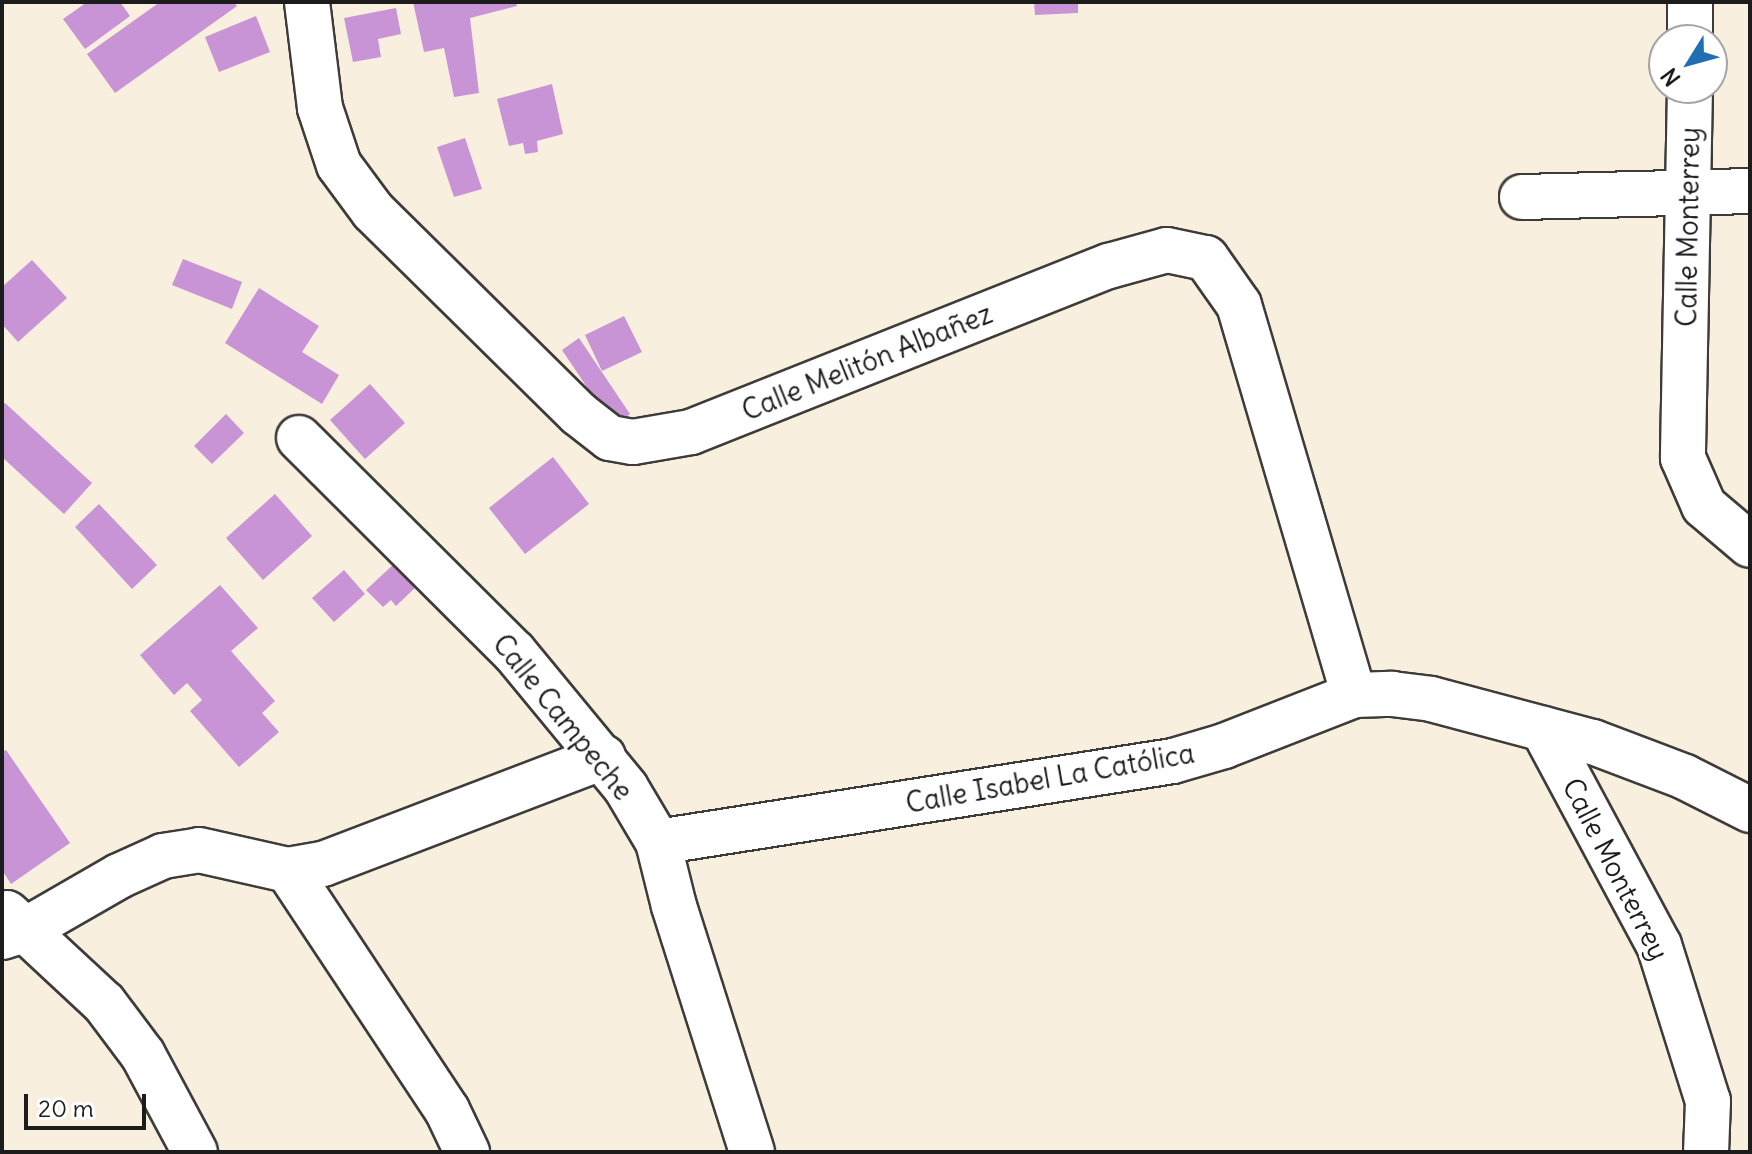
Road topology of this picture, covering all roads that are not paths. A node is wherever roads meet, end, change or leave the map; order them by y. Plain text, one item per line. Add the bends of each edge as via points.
1 (307, 2) edge
2 (1690, 2) edge
3 (1690, 24) edge
4 (1690, 104) edge
5 (1689, 191) junction
6 (1750, 191) edge
7 (1522, 197) dead end
8 (299, 438) dead end
9 (1750, 545) edge
10 (1354, 695) junction
11 (1543, 729) junction
12 (603, 757) junction
13 (1750, 810) edge
14 (658, 842) junction
15 (288, 870) junction
16 (10, 925) edge
17 (195, 1152) edge
18 (467, 1152) edge
19 (752, 1152) edge
20 (1706, 1152) edge

1 - 10 street, Calle Melitón Albañez via 320,108 339,165 373,211 579,414 610,438 633,442 691,432 1109,266 1167,250 1206,258 1239,305
2 - 3 street
4 - 5 street, Calle Monterrey
5 - 6 street
5 - 7 street
5 - 9 street, Calle Monterrey via 1683,458 1704,506
8 - 12 street, Calle Campeche via 514,652
10 - 11 street, Calle Isabel La Católica via 1431,699
10 - 14 street, Calle Isabel La Católica via 1173,761
11 - 13 street, Calle Isabel La Católica via 1672,772
11 - 20 street, Calle Monterrey via 1659,945 1708,1101
12 - 14 street, Calle Campeche
12 - 15 street via 400,837 323,864
14 - 19 street, Calle Campeche
15 - 16 street via 199,850 163,856
15 - 18 street via 447,1110
16 - 17 street via 104,1003 135,1045

